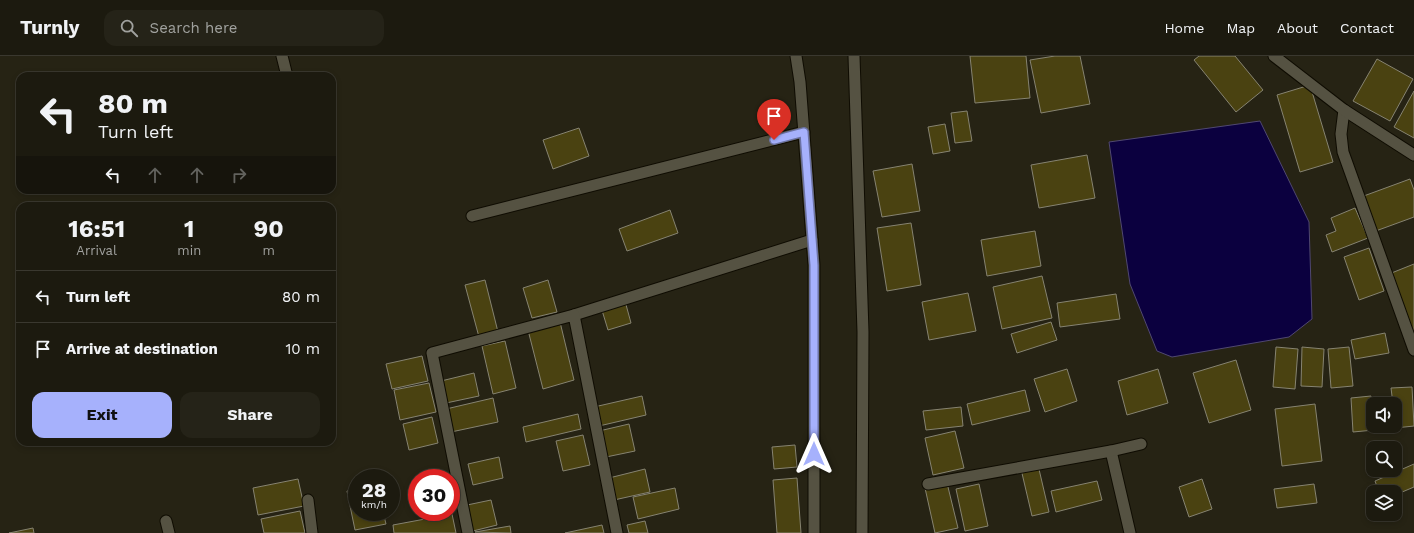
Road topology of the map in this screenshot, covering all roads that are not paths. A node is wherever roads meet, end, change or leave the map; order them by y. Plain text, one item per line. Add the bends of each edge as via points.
1 (282, 56) edge
2 (796, 56) edge
3 (854, 56) edge
4 (1274, 56) edge
5 (286, 72) edge
6 (1344, 110) junction
7 (804, 132) junction
8 (1414, 155) edge
9 (472, 216) dead end
10 (812, 240) junction
11 (574, 315) junction
12 (1414, 350) edge
13 (1141, 444) dead end
14 (1111, 451) junction
15 (928, 484) dead end
16 (308, 500) dead end
17 (166, 521) dead end
18 (169, 533) edge
19 (312, 533) edge
20 (468, 533) edge
21 (617, 533) edge
22 (814, 533) edge
23 (862, 533) edge
24 (1130, 533) edge

1 - 5 street
2 - 7 street
3 - 23 street via 863,332
4 - 6 street
6 - 8 street
6 - 12 street via 1341,134 1343,152
7 - 9 street
7 - 10 street
10 - 11 street
10 - 22 street
11 - 20 street via 432,353
11 - 21 street
13 - 14 street
14 - 15 street
14 - 24 street
16 - 19 street
17 - 18 street

